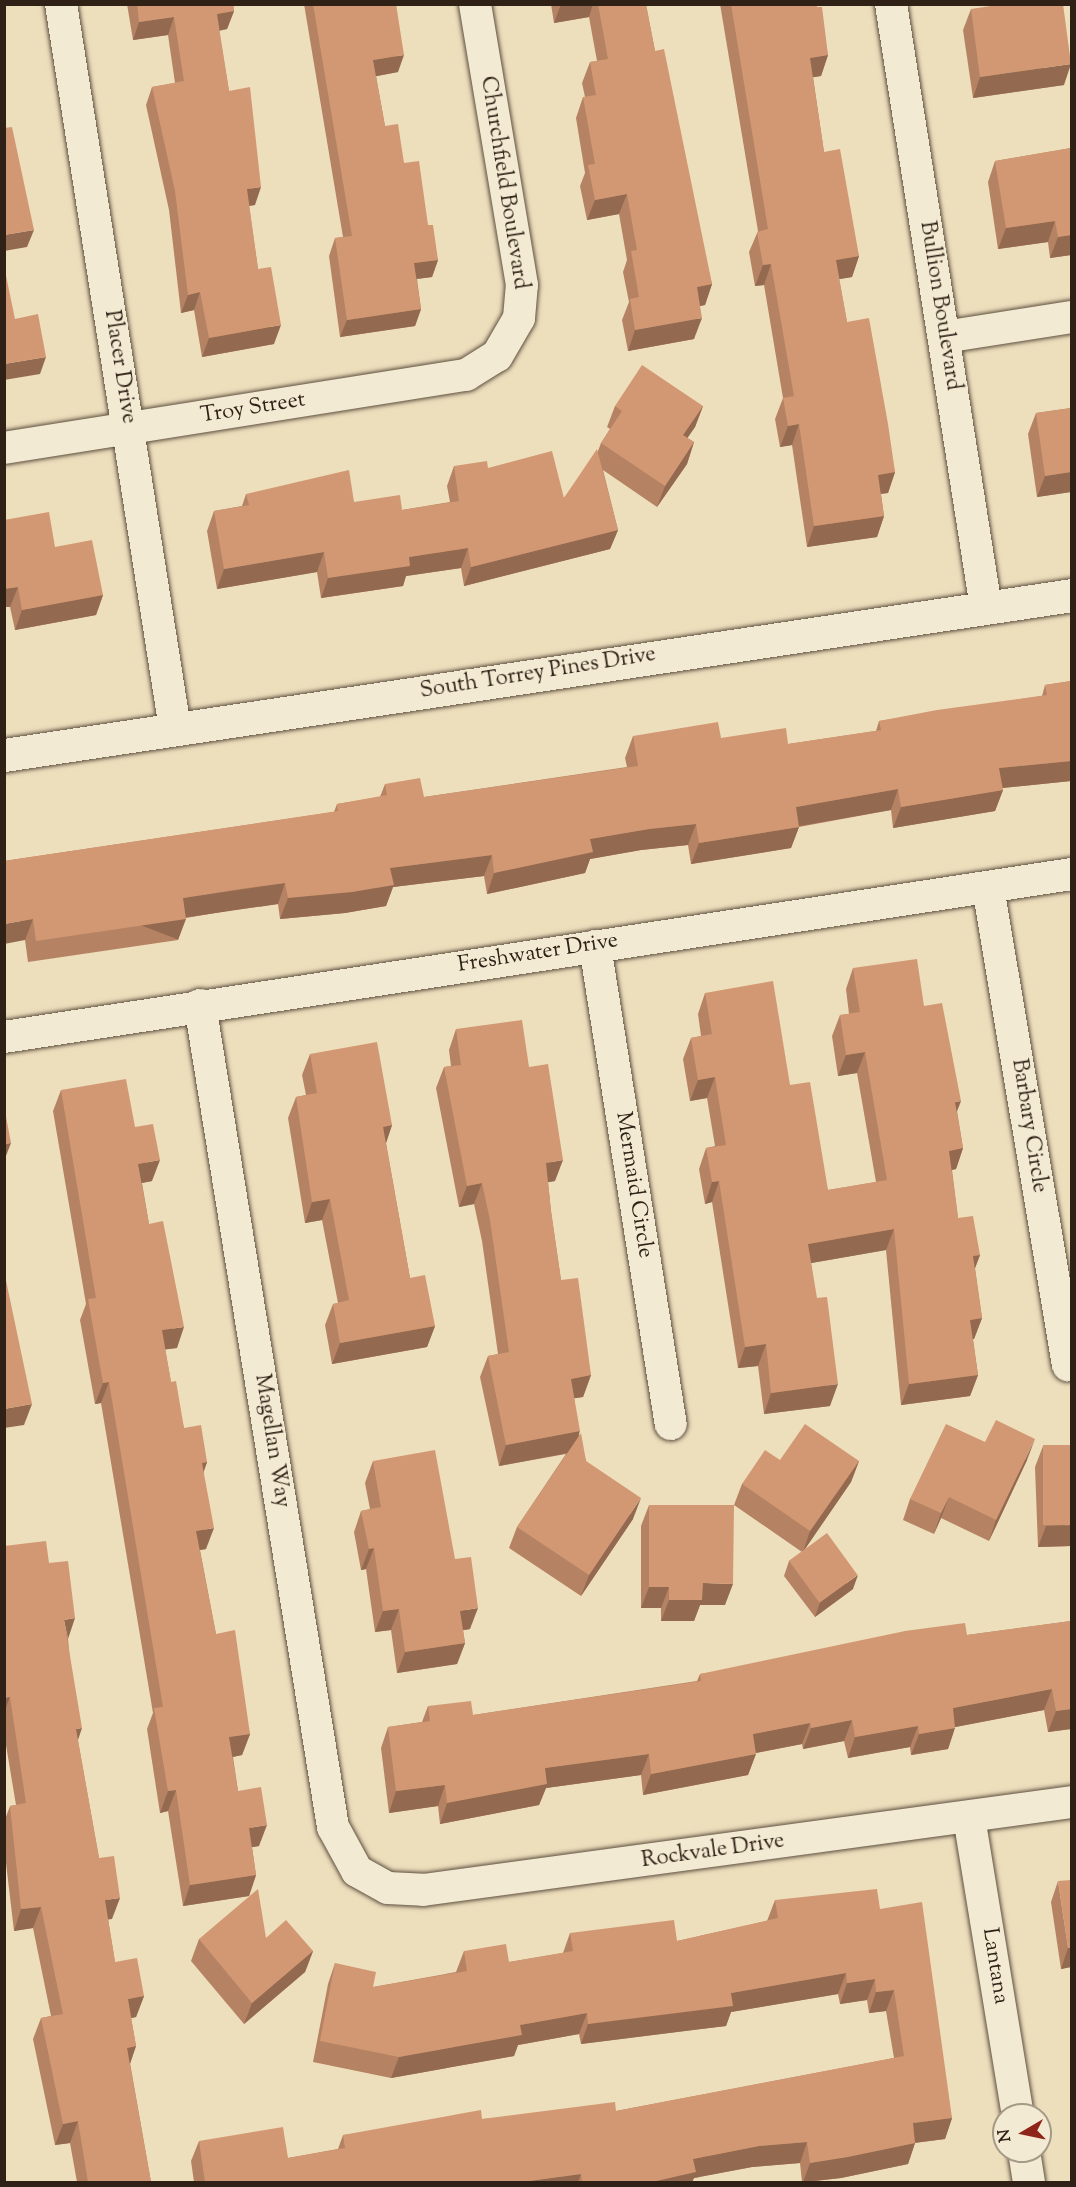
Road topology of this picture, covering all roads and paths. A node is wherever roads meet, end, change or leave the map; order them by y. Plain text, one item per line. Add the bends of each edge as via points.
1 (61, 4) edge
2 (475, 4) edge
3 (891, 4) edge
4 (1071, 317) edge
5 (944, 337) junction
6 (497, 356) joint
7 (130, 429) junction
8 (4, 448) edge
9 (1071, 595) edge
10 (986, 608) junction
11 (175, 729) junction
12 (4, 755) edge
13 (1071, 874) edge
14 (988, 887) junction
15 (595, 946) junction
16 (200, 1005) junction
17 (4, 1037) edge
18 (1068, 1365) dead end
19 (671, 1424) dead end
20 (1071, 1802) edge
21 (969, 1817) junction
22 (357, 1871) joint
23 (1016, 2103) edge
24 (1026, 2163) edge
25 (1029, 2182) edge

1 - 7 street, Placer Drive
2 - 6 street, Churchfield Boulevard via 522,285 519,318
3 - 5 street, Bullion Boulevard
4 - 5 street
5 - 10 street, Bullion Boulevard
6 - 7 street, Troy Street via 465,375
7 - 8 street, Troy Street
7 - 11 street, Placer Drive
9 - 10 main road, South Torrey Pines Drive
10 - 11 main road, South Torrey Pines Drive
11 - 12 main road, South Torrey Pines Drive
13 - 14 street, Freshwater Drive
14 - 15 street, Freshwater Drive
14 - 18 street, Barbary Circle
15 - 16 street, Freshwater Drive
15 - 19 street, Mermaid Circle
16 - 17 street, Freshwater Drive
16 - 22 street, Magellan Way via 333,1827
20 - 21 street, Rockvale Drive
21 - 22 street, Rockvale Drive via 423,1890 388,1888
21 - 23 street, Lantana
24 - 25 street

